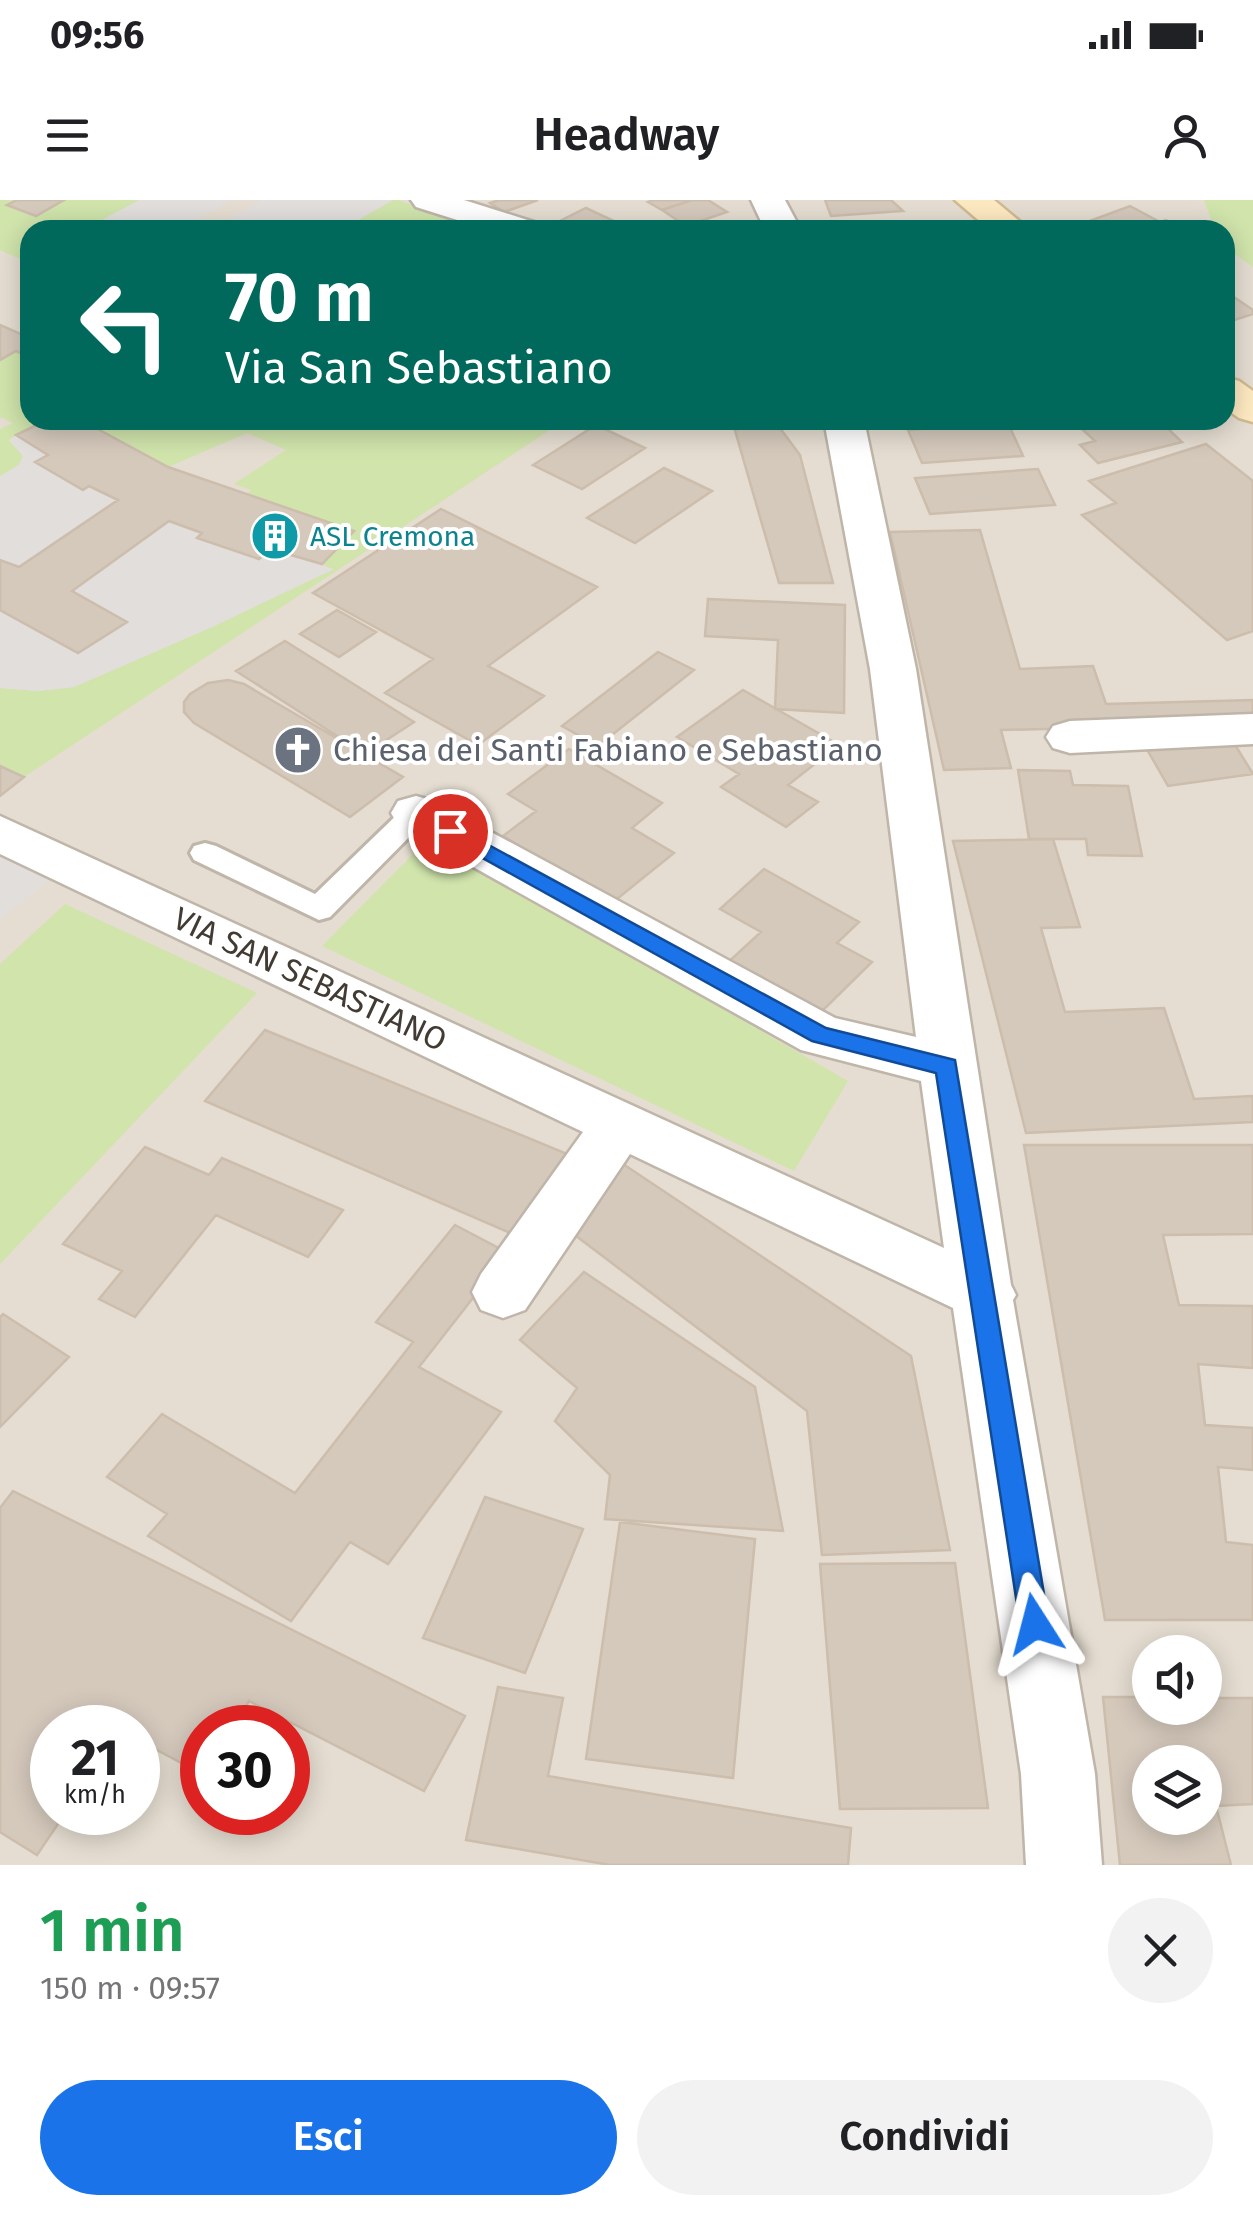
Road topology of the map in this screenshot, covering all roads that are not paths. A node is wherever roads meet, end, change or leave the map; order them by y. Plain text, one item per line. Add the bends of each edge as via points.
1 (428, 200) edge
2 (972, 200) edge
3 (493, 220) edge
4 (999, 220) edge
5 (846, 430) edge
6 (1253, 729) edge
7 (1070, 737) dead end
8 (416, 812) joint
9 (0, 834) edge
10 (205, 853) dead end
11 (947, 1066) junction
12 (620, 1124) junction
13 (503, 1292) dead end
14 (985, 1294) junction
15 (1064, 1865) edge

1 - 3 street
2 - 4 main road
5 - 11 street via 892,668
6 - 7 street
8 - 10 lane via 319,910
8 - 11 street via 820,1035
9 - 12 street, VIA SAN SEBASTIANO
11 - 14 street
12 - 13 street
12 - 14 street, VIA SAN SEBASTIANO
14 - 15 street via 1058,1774

